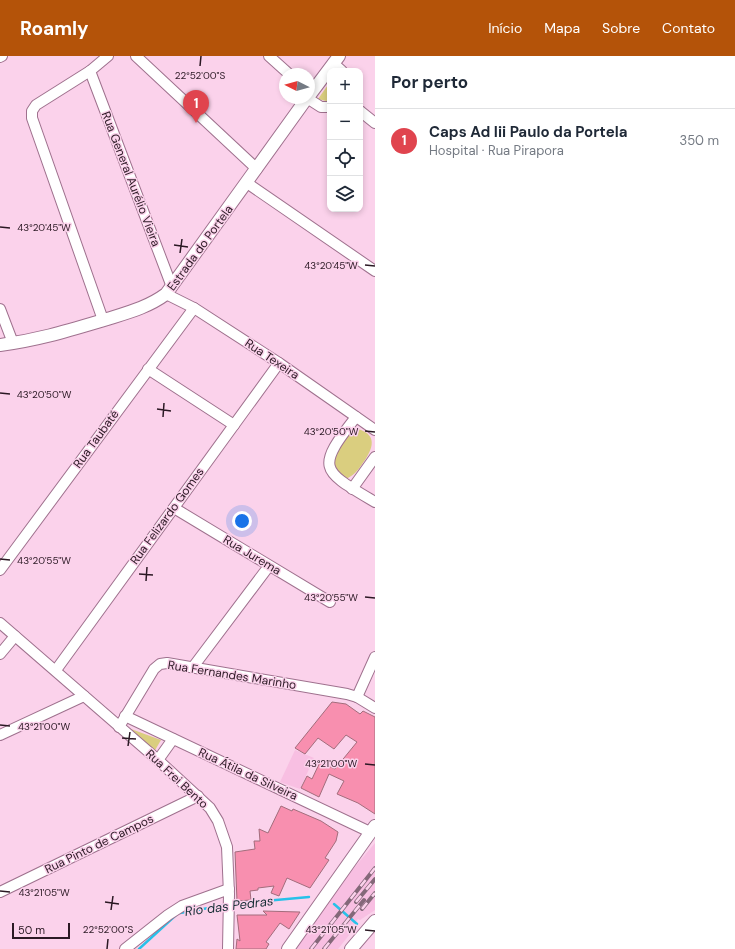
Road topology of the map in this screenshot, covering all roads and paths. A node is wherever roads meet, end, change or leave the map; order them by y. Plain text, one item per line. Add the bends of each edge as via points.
1 (108, 56) edge
2 (136, 56) edge
3 (269, 56) edge
4 (338, 63) edge
5 (282, 68) edge
6 (90, 71) junction
7 (315, 88) edge
8 (315, 101) edge
9 (303, 104) edge
10 (327, 107) edge
11 (363, 113) edge
12 (375, 123) edge
13 (257, 169) junction
14 (247, 183) junction
15 (375, 272) edge
16 (169, 291) junction
17 (0, 308) edge
18 (194, 308) junction
19 (103, 320) junction
20 (13, 343) junction
21 (0, 344) edge
22 (280, 363) junction
23 (148, 369) junction
24 (356, 417) junction
25 (234, 425) junction
26 (375, 430) edge
27 (375, 457) edge
28 (352, 489) junction
29 (375, 502) edge
30 (174, 508) junction
31 (269, 566) junction
32 (0, 570) edge
33 (330, 602) dead end
34 (0, 623) edge
35 (15, 636) junction
36 (0, 654) edge
37 (375, 657) edge
38 (193, 667) junction
39 (56, 670) junction
40 (84, 696) junction
41 (357, 697) junction
42 (375, 708) edge
43 (125, 716) junction
44 (119, 727) junction
45 (0, 735) edge
46 (173, 739) junction
47 (158, 760) junction
48 (198, 796) junction
49 (373, 829) edge
50 (229, 891) junction
51 (0, 892) edge
52 (375, 921) edge
53 (125, 949) edge
54 (228, 949) edge
55 (288, 949) edge
56 (350, 949) edge

1 - 6 street
2 - 13 street
3 - 5 street
4 - 7 main road, Estrada do Portela
6 - 16 street, Rua General Aurélio Vieira
6 - 19 street via 36,105 32,111 32,118
8 - 10 street via 321,107
9 - 13 main road, Estrada do Portela
11 - 12 street
13 - 14 main road, Estrada do Portela
14 - 15 street
14 - 16 main road, Estrada do Portela
16 - 18 street, Rua Texeira
16 - 19 main road, Estrada do Portela via 140,309
17 - 20 street
18 - 22 street, Rua Texeira
18 - 23 street, Rua Taubaté
19 - 20 main road, Estrada do Portela via 41,339
20 - 21 main road, Estrada do Portela
22 - 24 street, Rua Texeira
22 - 25 street, Rua Felizardo Gomes
23 - 25 street
23 - 32 street, Rua Taubaté
24 - 26 street, Rua Texeira
24 - 28 street via 337,441 328,459 330,471
25 - 30 street, Rua Felizardo Gomes
27 - 28 street
28 - 29 street
30 - 31 street, Rua Jurema
30 - 39 street, Rua Felizardo Gomes
31 - 33 street, Rua Jurema
31 - 38 street
34 - 35 street, Rua Frei Bento
35 - 36 street
35 - 39 street, Rua Frei Bento
37 - 41 street
38 - 41 street, Rua Fernandes Marinho
38 - 43 street, Rua Fernandes Marinho via 160,664 154,669
39 - 40 street, Rua Frei Bento
40 - 44 street, Rua Frei Bento
40 - 45 street
41 - 42 street, Rua Fernandes Marinho
43 - 44 street, Rua Fernandes Marinho
43 - 46 street, Rua Átila da Silveira
44 - 47 street, Rua Frei Bento
46 - 47 street
46 - 49 street, Rua Átila da Silveira
47 - 48 street, Rua Frei Bento
48 - 50 street, Rua Frei Bento via 210,808 225,839
48 - 51 street, Rua Pinto de Campos
49 - 55 main road
50 - 53 street via 177,909
50 - 54 street, Rua Frei Bento
52 - 56 main road

